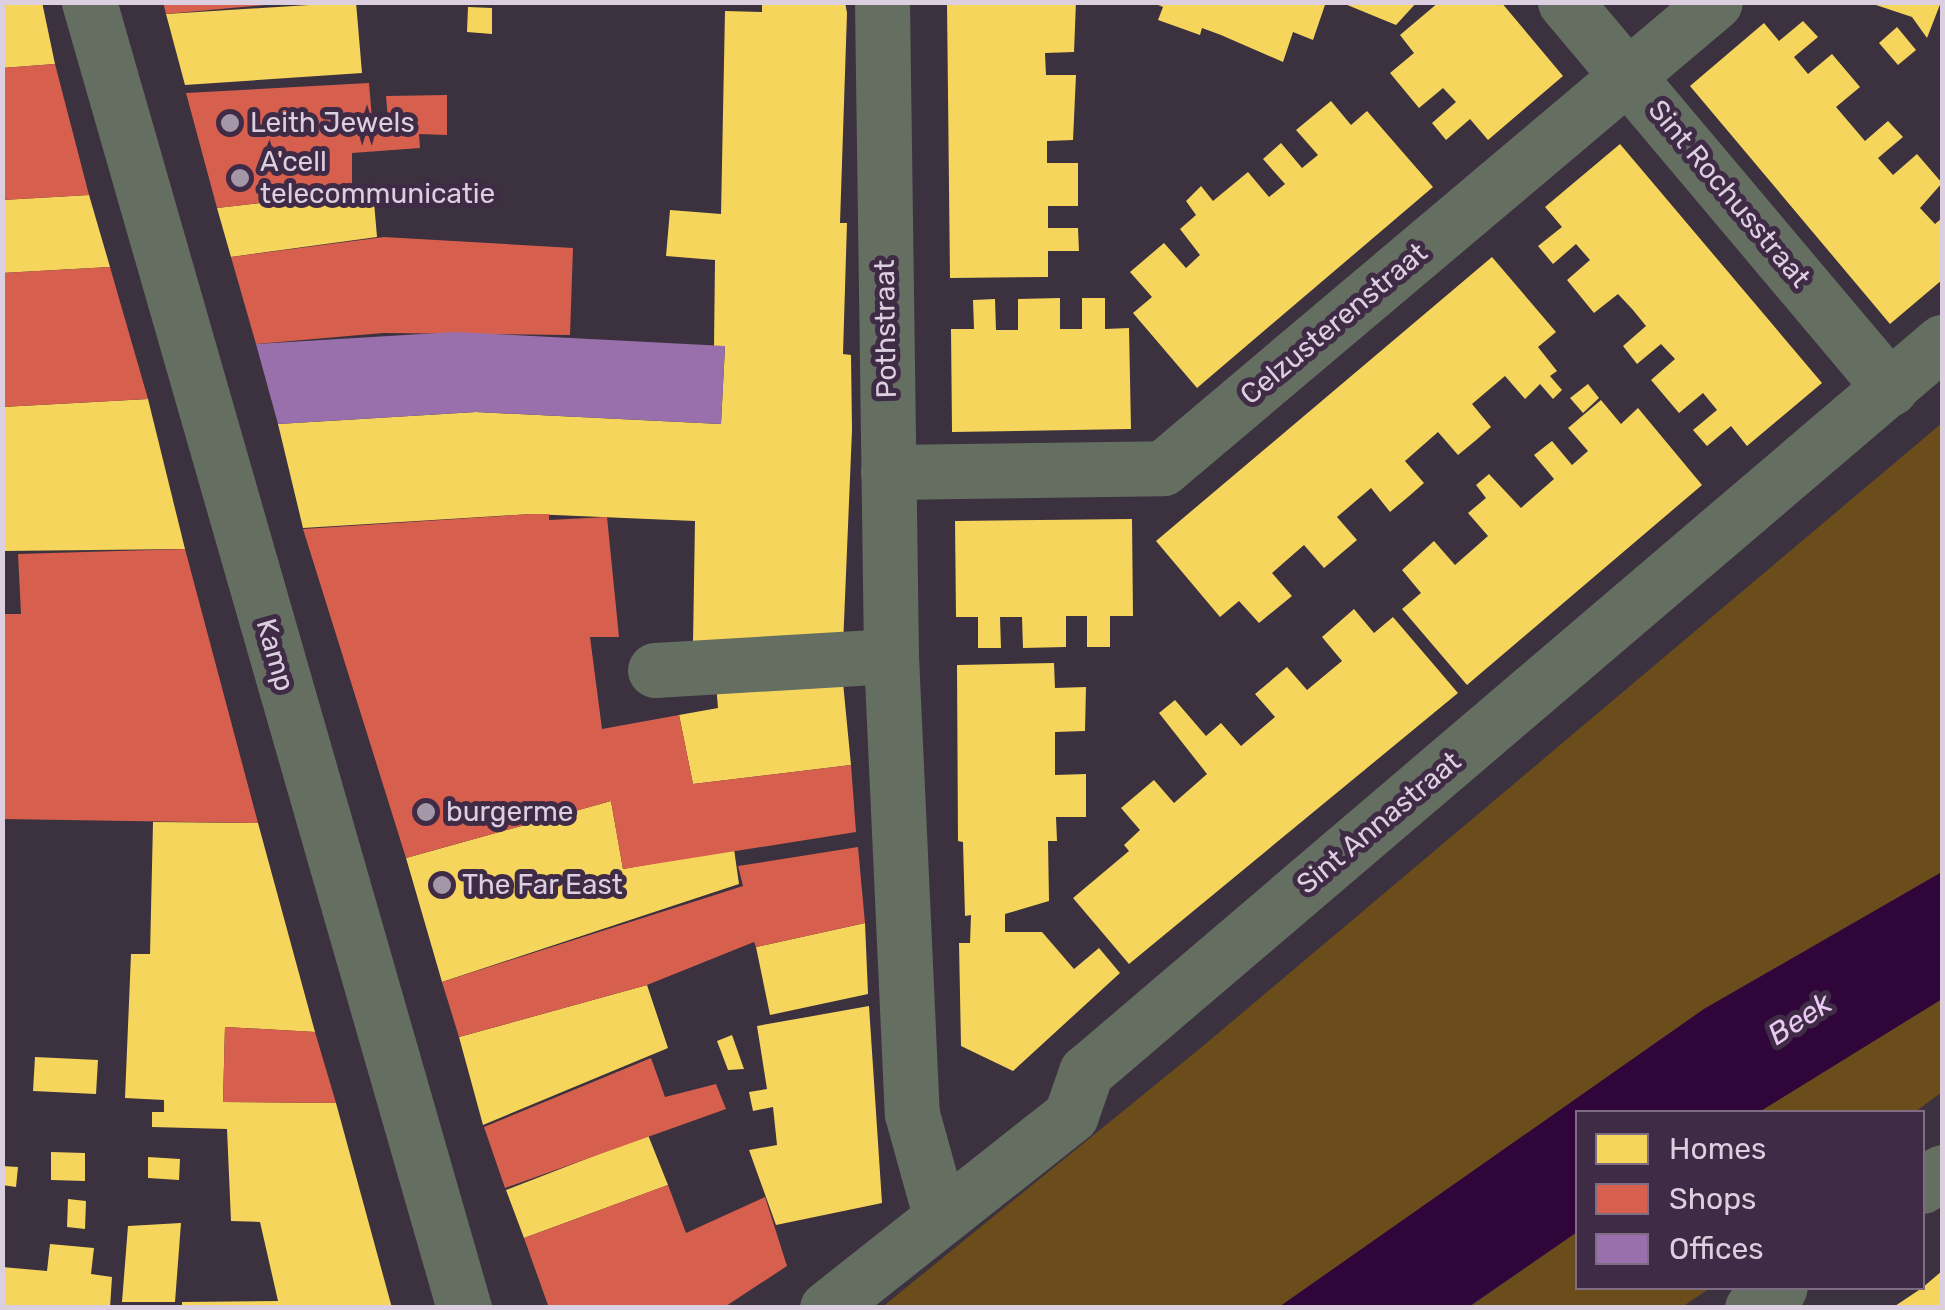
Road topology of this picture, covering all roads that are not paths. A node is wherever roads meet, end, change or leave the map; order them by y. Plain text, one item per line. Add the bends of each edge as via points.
1 (89, 2) edge
2 (882, 2) edge
3 (1565, 2) edge
4 (1715, 2) edge
5 (1631, 76) junction
6 (1942, 342) edge
7 (1890, 388) junction
8 (888, 472) junction
9 (891, 656) junction
10 (655, 670) dead end
11 (940, 1215) junction
12 (464, 1308) edge
13 (826, 1308) edge

1 - 12 street, Kamp
2 - 8 street, Pothstraat
3 - 5 street, Sint Rochusstraat
4 - 5 street, Celzusterenstraat
5 - 7 street, Sint Rochusstraat
5 - 8 street, Celzusterenstraat via 1163,468
6 - 7 street, Sint Annastraat
7 - 11 street, Sint Annastraat via 1086,1072 1071,1115
8 - 9 street, Pothstraat
9 - 10 street
9 - 11 street, Pothstraat via 912,1114
11 - 13 street, Sint Annastraat

